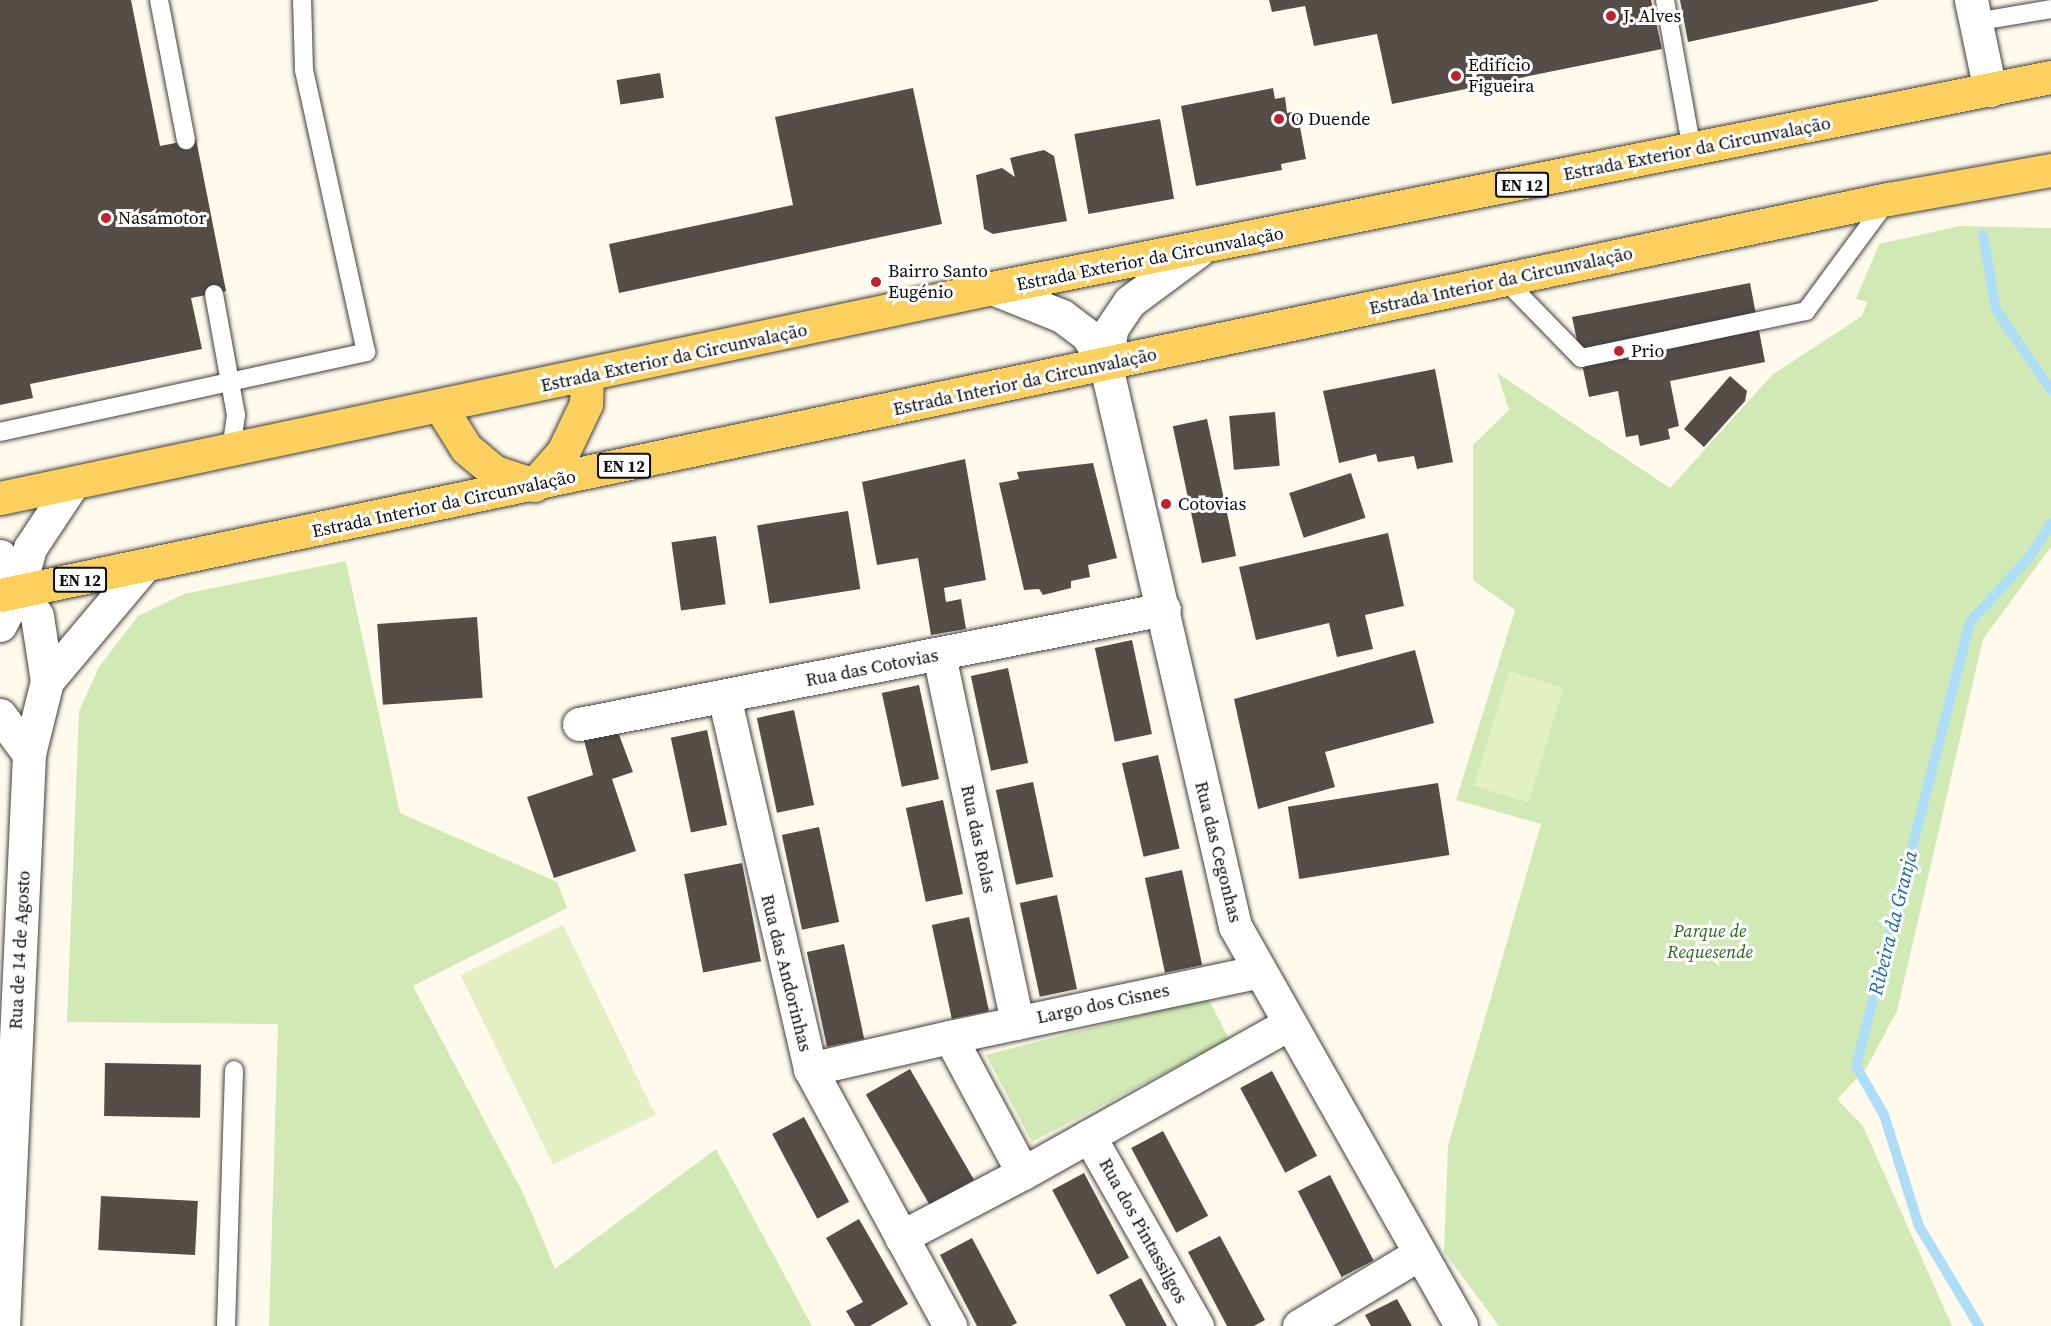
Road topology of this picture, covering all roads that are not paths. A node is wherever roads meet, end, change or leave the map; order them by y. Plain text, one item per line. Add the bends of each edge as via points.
1 (159, 0) edge
2 (302, 0) edge
3 (1665, 0) edge
4 (2051, 9) edge
5 (1973, 11) edge
6 (2051, 77) edge
7 (1990, 90) junction
8 (186, 140) dead end
9 (1692, 150) junction
10 (2051, 170) edge
11 (1888, 199) junction
12 (1198, 250) junction
13 (1505, 280) junction
14 (992, 288) junction
15 (214, 294) dead end
16 (1106, 366) junction
17 (586, 378) junction
18 (230, 382) junction
19 (440, 406) junction
20 (0, 432) edge
21 (231, 449) junction
22 (73, 483) junction
23 (534, 485) junction
24 (0, 498) edge
25 (0, 556) edge
26 (142, 568) junction
27 (9, 593) edge
28 (1164, 609) junction
29 (0, 625) edge
30 (939, 655) junction
31 (48, 681) junction
32 (724, 696) junction
33 (0, 715) edge
34 (579, 724) dead end
35 (29, 754) junction
36 (1257, 972) junction
37 (1017, 1023) junction
38 (1288, 1024) junction
39 (950, 1037) junction
40 (810, 1069) junction
41 (234, 1070) dead end
42 (1089, 1136) junction
43 (1023, 1173) junction
44 (901, 1237) junction
45 (1419, 1254) junction
46 (3, 1326) edge
47 (226, 1326) edge
48 (950, 1326) edge
49 (1197, 1326) edge
50 (1299, 1326) edge
51 (1461, 1326) edge

1 - 8 lane
2 - 18 lane via 304,70 366,352
3 - 9 lane
4 - 5 lane
5 - 7 street
6 - 7 main road, Estrada Exterior da Circunvalação / EN 12
7 - 9 main road, Estrada Exterior da Circunvalação / EN 12
9 - 12 main road, Estrada Exterior da Circunvalação / EN 12
10 - 11 main road, Estrada Interior da Circunvalação / EN 12
11 - 13 main road, Estrada Interior da Circunvalação / EN 12
11 - 13 lane via 1806,311 1581,358
12 - 14 main road, Estrada Exterior da Circunvalação / EN 12
12 - 16 street via 1129,303 1111,329
13 - 16 main road, Estrada Interior da Circunvalação / EN 12
14 - 16 street via 1062,316 1087,335
14 - 17 main road, Estrada Exterior da Circunvalação / EN 12
15 - 18 lane
16 - 23 main road, Estrada Interior da Circunvalação / EN 12
16 - 28 street, Rua das Cegonhas
17 - 19 main road, Estrada Exterior da Circunvalação / EN 12
17 - 23 main road via 586,404 563,452
18 - 20 lane
18 - 21 lane via 236,415
19 - 21 main road, Estrada Exterior da Circunvalação / EN 12
19 - 23 main road via 466,448 495,472
21 - 22 main road, Estrada Exterior da Circunvalação / EN 12
22 - 24 main road, Estrada Exterior da Circunvalação / EN 12
22 - 27 street via 30,548
23 - 26 main road, Estrada Interior da Circunvalação / EN 12
25 - 27 street, Rua de 14 de Agosto
26 - 27 main road, Estrada Interior da Circunvalação / EN 12
26 - 31 street, Rua de 14 de Agosto
27 - 29 street
27 - 31 street, Rua de 14 de Agosto via 37,616
28 - 30 street, Rua das Cotovias
28 - 36 street, Rua das Cegonhas via 1220,870 1235,926
30 - 32 street, Rua das Cotovias
30 - 37 street, Rua das Rolas
31 - 35 street, Rua de 14 de Agosto
32 - 34 street, Rua das Cotovias
32 - 40 street, Rua das Andorinhas
33 - 35 street
35 - 46 street, Rua de 14 de Agosto
36 - 37 street, Largo dos Cisnes
36 - 38 street, Rua das Cegonhas
37 - 39 street, Largo dos Cisnes
38 - 42 street
38 - 45 street, Rua das Cegonhas
39 - 40 street, Largo dos Cisnes
39 - 43 street
40 - 44 street, Rua das Andorinhas
41 - 47 lane
42 - 43 street
42 - 49 street, Rua dos Pintassilgos
43 - 44 street
44 - 48 street, Rua das Andorinhas
45 - 50 street
45 - 51 street, Rua das Cegonhas

